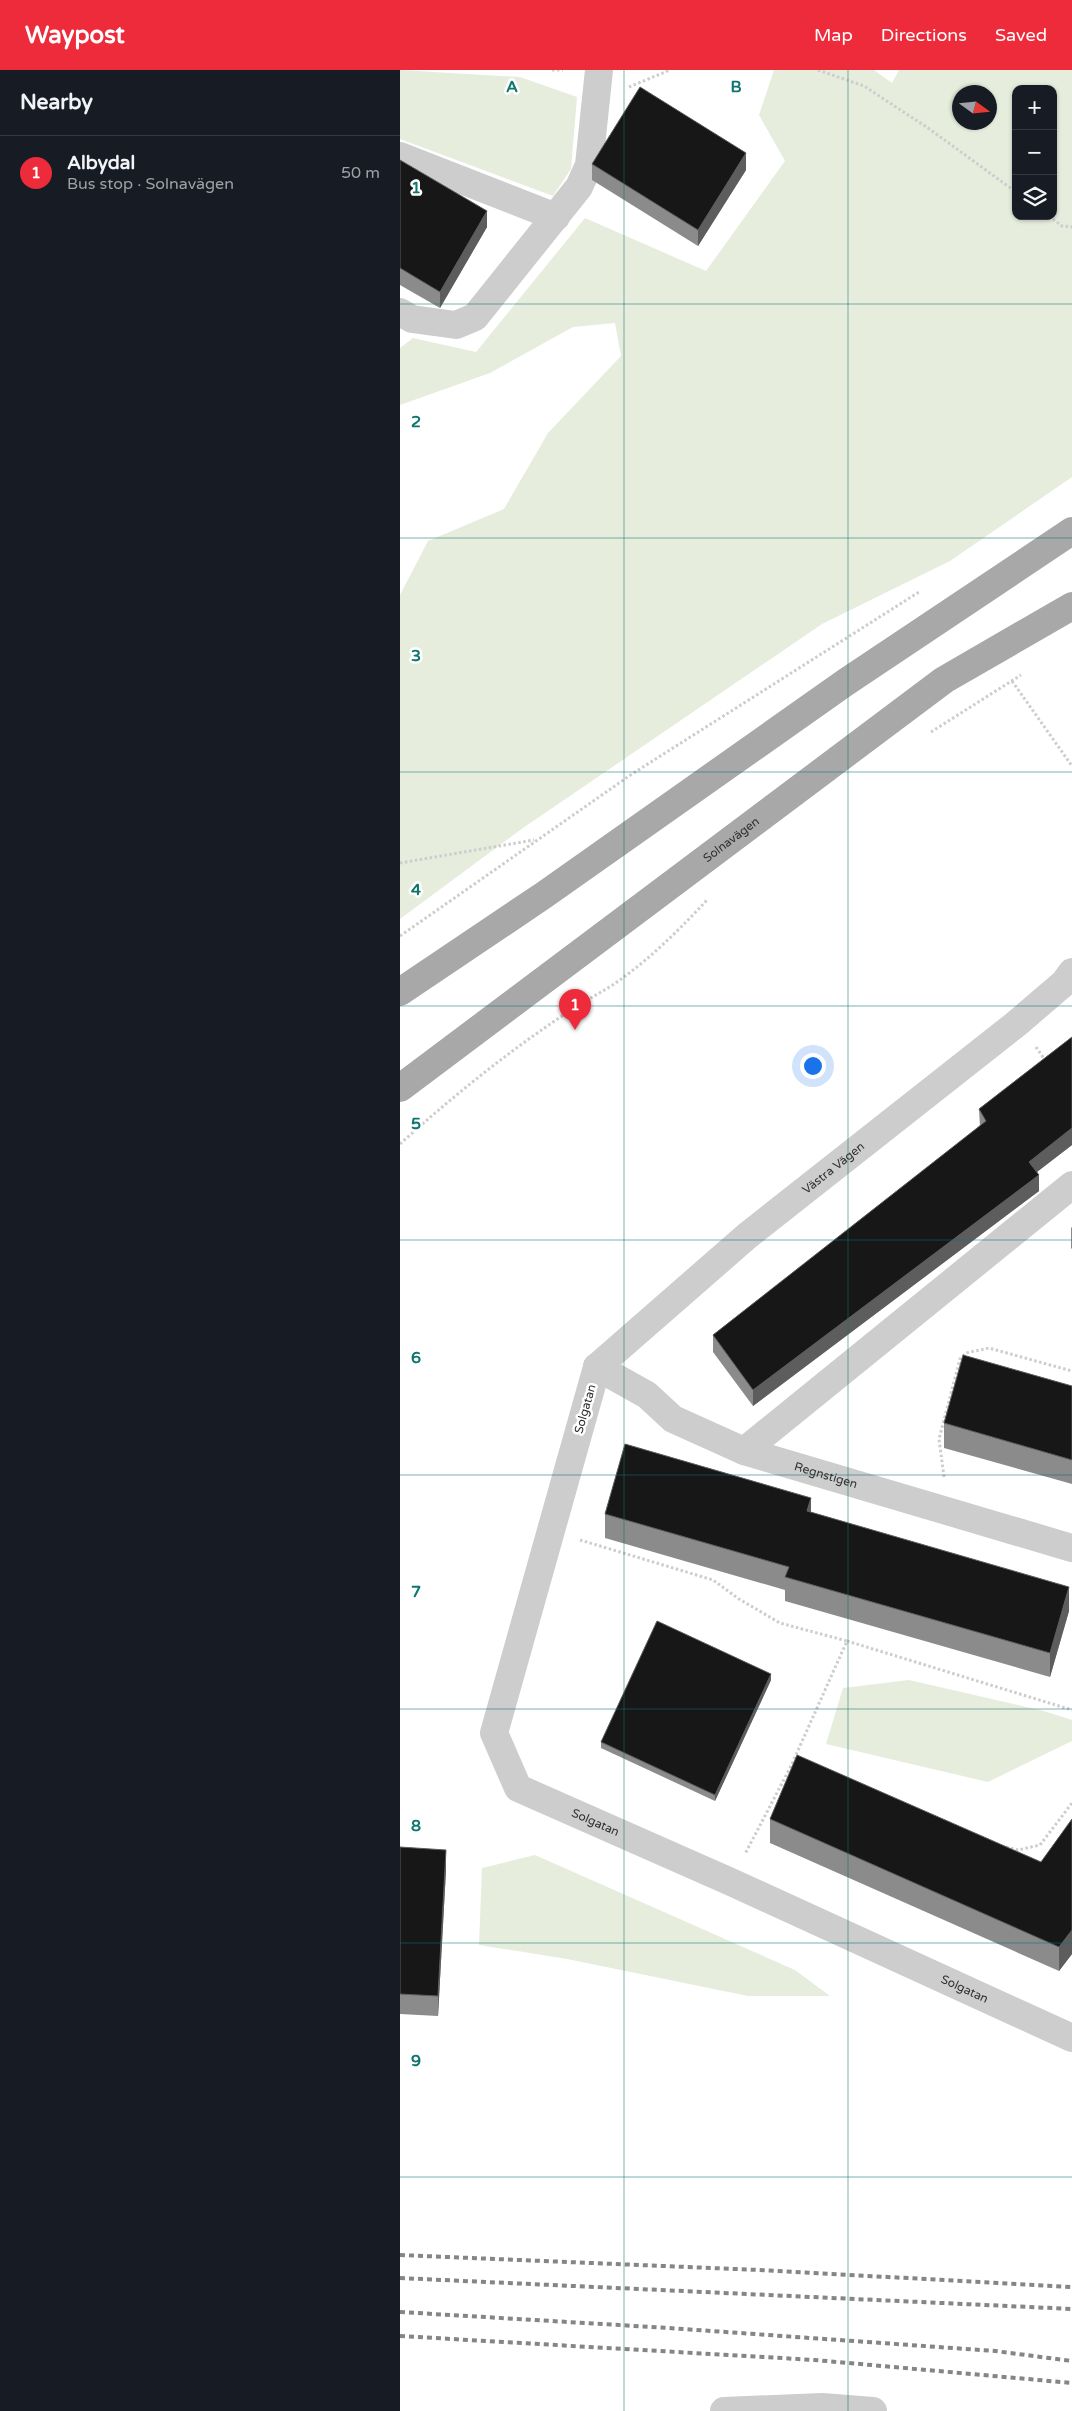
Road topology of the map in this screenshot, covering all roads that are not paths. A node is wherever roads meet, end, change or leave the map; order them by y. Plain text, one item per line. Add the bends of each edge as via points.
1 (598, 82) edge
2 (400, 156) edge
3 (556, 217) junction
4 (400, 312) edge
5 (1072, 531) edge
6 (1072, 606) edge
7 (1072, 972) edge
8 (400, 992) edge
9 (400, 1088) edge
10 (1072, 1185) edge
11 (597, 1367) junction
12 (744, 1451) junction
13 (1072, 1548) edge
14 (1072, 2038) edge
15 (724, 2411) edge
16 (873, 2411) edge

1 - 3 street via 589,165 580,187
2 - 3 street
3 - 4 street via 475,318 456,325 412,318
5 - 8 main road via 846,682
6 - 9 main road, Solnavägen via 944,680
7 - 11 street, Västra Vägen via 1064,983 1016,1024 747,1236
10 - 12 street
11 - 12 street, Regnstigen via 647,1395 673,1419
11 - 14 street, Solgatan via 494,1734 518,1788
12 - 13 street, Regnstigen
15 - 16 street via 822,2407

